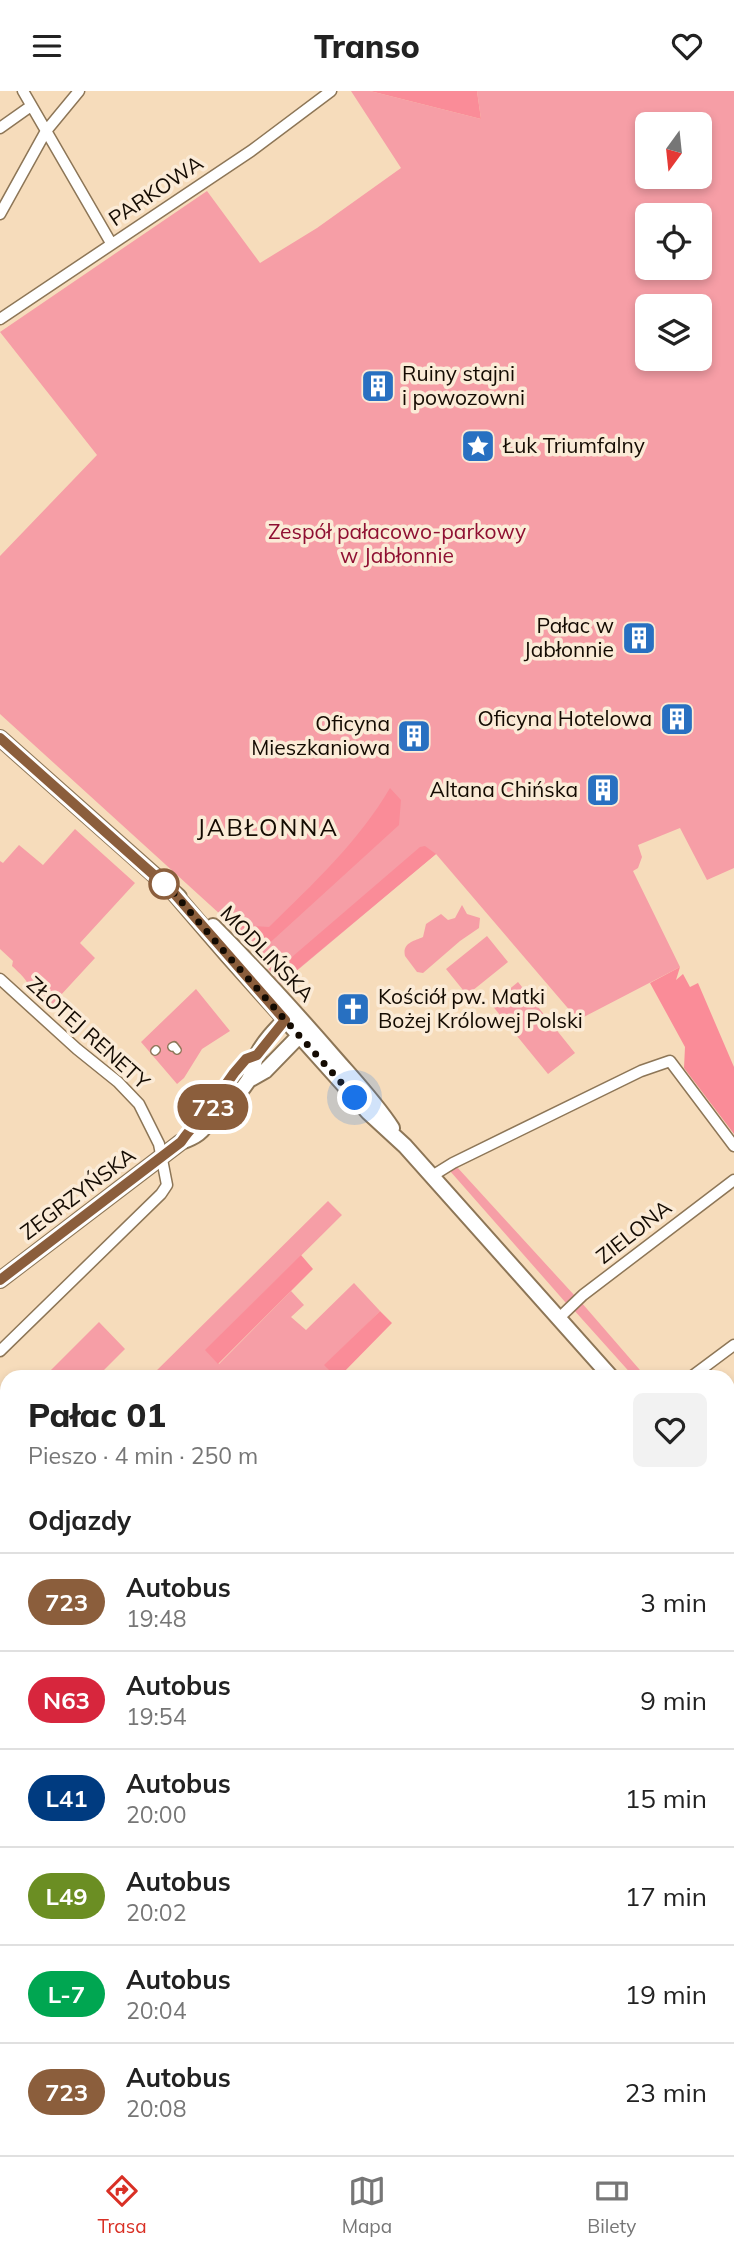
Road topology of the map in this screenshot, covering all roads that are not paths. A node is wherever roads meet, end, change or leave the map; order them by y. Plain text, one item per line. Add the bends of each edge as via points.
1 (23, 91) edge
2 (79, 91) edge
3 (331, 91) edge
4 (31, 106) junction
5 (0, 128) edge
6 (46, 131) junction
7 (0, 214) edge
8 (111, 243) junction
9 (0, 319) edge
10 (0, 738) edge
11 (173, 892) junction
12 (2, 983) edge
13 (285, 1020) junction
14 (301, 1028) junction
15 (249, 1080) junction
16 (734, 1146) edge
17 (162, 1157) junction
18 (432, 1176) junction
19 (734, 1180) edge
20 (0, 1279) edge
21 (559, 1318) junction
22 (734, 1345) edge
23 (0, 1351) edge
24 (605, 1370) edge
25 (700, 1370) edge

1 - 4 street
2 - 6 street
3 - 8 street, PARKOWA via 251,151
4 - 5 street
4 - 6 street
6 - 7 street
6 - 8 street
8 - 9 street, PARKOWA
10 - 11 main road, MODLIŃSKA
11 - 13 main road, MODLIŃSKA
11 - 14 main road, MODLIŃSKA via 244,956
12 - 17 street, ZŁOTEJ RENETY via 139,1104
13 - 14 main road, MODLIŃSKA
13 - 15 main road, ZEGRZYŃSKA via 257,1055
14 - 15 main road, ZEGRZYŃSKA via 265,1071
14 - 18 main road, MODLIŃSKA via 376,1121
15 - 17 main road, ZEGRZYŃSKA via 195,1137
16 - 18 street via 670,1061 641,1071
17 - 20 main road, ZEGRZYŃSKA
17 - 23 street, ZŁOTEJ RENETY via 167,1185 161,1194
18 - 21 main road, MODLIŃSKA
19 - 21 street, ZIELONA
21 - 24 main road, MODLIŃSKA
22 - 25 street

